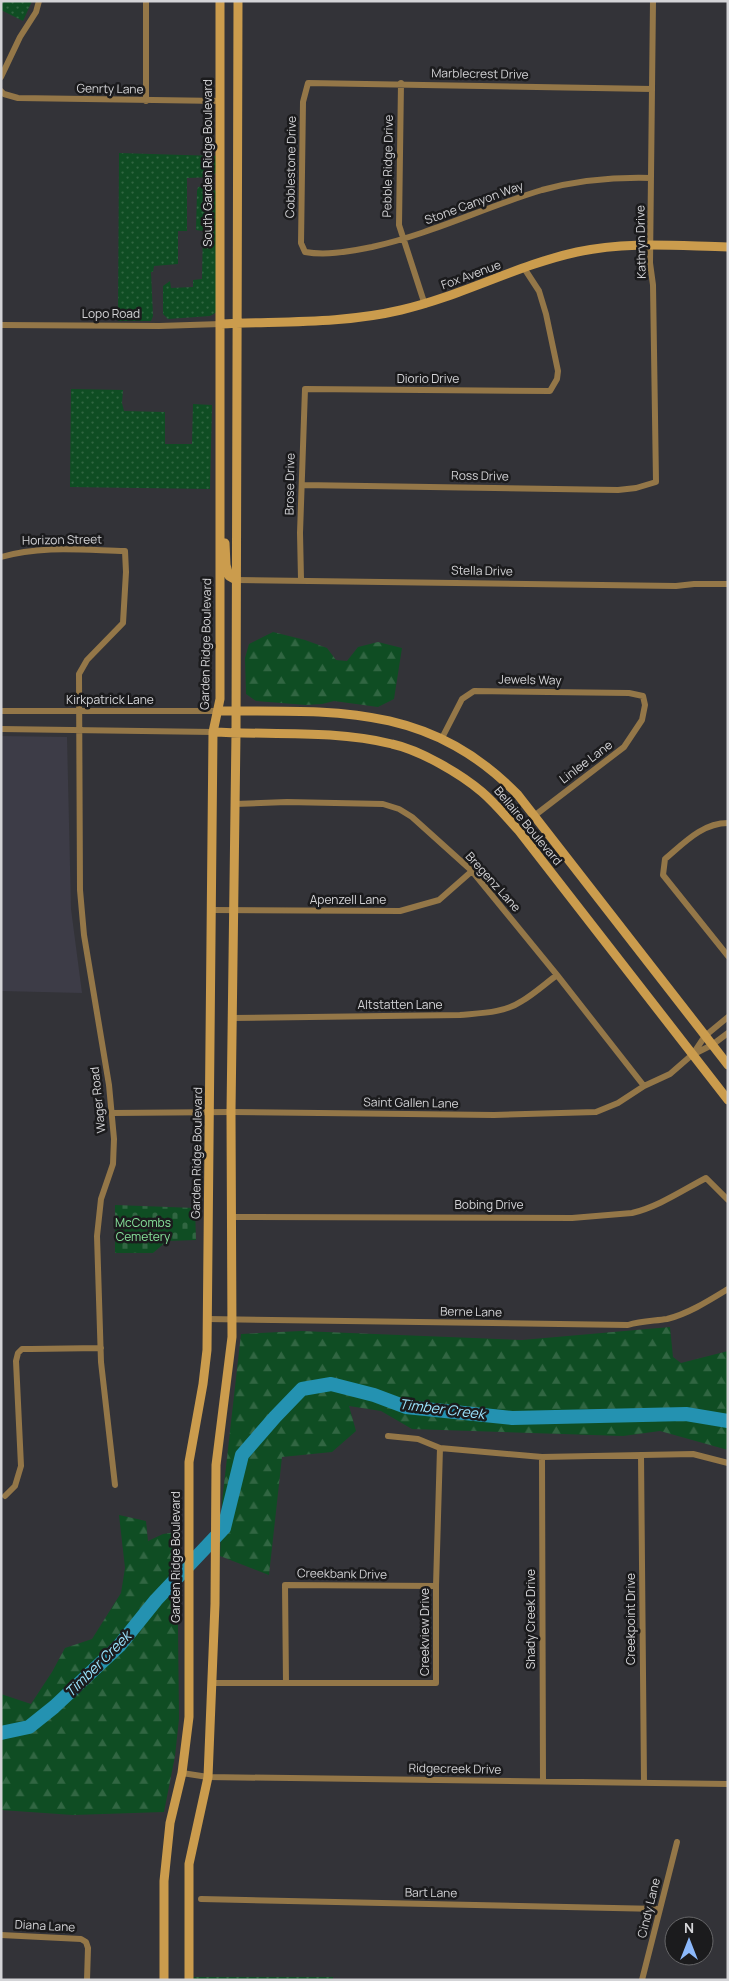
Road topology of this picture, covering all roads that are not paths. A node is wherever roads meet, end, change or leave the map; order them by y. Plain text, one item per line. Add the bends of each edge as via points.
1 (40, 1) edge
2 (146, 1) edge
3 (220, 1) edge
4 (238, 1) edge
5 (653, 1) edge
6 (1, 77) edge
7 (308, 83) joint
8 (401, 83) junction
9 (652, 89) junction
10 (1, 91) edge
11 (146, 101) junction
12 (220, 101) junction
13 (652, 178) junction
14 (403, 240) junction
15 (651, 244) junction
16 (728, 247) edge
17 (304, 252) joint
18 (524, 268) junction
19 (425, 305) junction
20 (238, 323) junction
21 (221, 324) junction
22 (1, 325) edge
23 (305, 389) joint
24 (656, 482) joint
25 (302, 485) junction
26 (219, 514) junction
27 (125, 551) joint
28 (1, 557) edge
29 (301, 579) junction
30 (236, 580) junction
31 (728, 584) edge
32 (643, 696) joint
33 (1, 711) edge
34 (79, 711) junction
35 (219, 711) junction
36 (236, 711) junction
37 (1, 729) edge
38 (79, 731) junction
39 (213, 732) junction
40 (236, 733) junction
41 (442, 738) junction
42 (235, 804) junction
43 (534, 816) junction
44 (728, 823) edge
45 (519, 831) junction
46 (472, 871) junction
47 (212, 910) junction
48 (234, 910) junction
49 (728, 956) edge
50 (557, 975) junction
51 (728, 1017) edge
52 (232, 1018) junction
53 (728, 1033) edge
54 (705, 1036) junction
55 (712, 1045) junction
56 (692, 1054) junction
57 (728, 1065) edge
58 (644, 1086) junction
59 (728, 1100) edge
60 (210, 1112) junction
61 (231, 1112) junction
62 (112, 1113) junction
63 (728, 1200) edge
64 (232, 1217) junction
65 (728, 1289) edge
66 (207, 1319) junction
67 (232, 1320) junction
68 (101, 1348) junction
69 (388, 1436) dead end
70 (440, 1448) junction
71 (641, 1455) junction
72 (542, 1457) junction
73 (728, 1463) edge
74 (115, 1485) dead end
75 (5, 1496) dead end
76 (436, 1586) junction
77 (212, 1683) junction
78 (286, 1683) junction
79 (182, 1773) junction
80 (208, 1776) junction
81 (543, 1781) junction
82 (644, 1782) junction
83 (728, 1784) edge
84 (677, 1842) dead end
85 (201, 1899) dead end
86 (660, 1909) junction
87 (1, 1935) edge
88 (88, 1980) edge
89 (164, 1980) edge
90 (189, 1980) edge
91 (642, 1980) edge

1 - 6 street
2 - 11 street
3 - 12 main road, South Garden Ridge Boulevard
4 - 20 main road
5 - 9 street, Kathryn Drive
7 - 8 street, Marblecrest Drive
7 - 17 street, Cobblestone Drive via 303,102 301,243
8 - 9 street, Marblecrest Drive
8 - 14 street, Pebble Ridge Drive via 398,209
9 - 13 street, Kathryn Drive
10 - 11 street, Genrty Lane via 18,98
11 - 12 street, Genrty Lane
12 - 21 main road, South Garden Ridge Boulevard
13 - 14 street, Stone Canyon Way via 608,178 541,191
13 - 15 street, Kathryn Drive
14 - 17 street, Stone Canyon Way via 338,253
14 - 19 street, Pebble Ridge Drive
15 - 16 main road, Fox Avenue
15 - 18 main road, Fox Avenue via 576,252
15 - 24 street, Kathryn Drive
18 - 19 main road, Fox Avenue
18 - 23 street, Diorio Drive via 538,291 546,314 558,371 550,391
19 - 20 main road, Fox Avenue via 360,318
20 - 21 main road, Fox Avenue
20 - 30 main road
21 - 22 street, Lopo Road
21 - 26 main road, Garden Ridge Boulevard
23 - 25 street, Brose Drive
24 - 25 street, Ross Drive via 618,490
25 - 29 street, Brose Drive
26 - 30 main road via 227,570 229,576
26 - 35 main road, Garden Ridge Boulevard
27 - 28 street, Horizon Street via 47,550
27 - 34 street, Wager Road via 123,623 87,660 79,674
29 - 30 street, Stella Drive
29 - 31 street, Stella Drive via 676,586
30 - 36 main road
32 - 41 street, Jewels Way via 629,693 474,691 462,699
32 - 43 street, Linlee Lane via 642,720 624,748
33 - 34 street, Kirkpatrick Lane
34 - 35 street, Kirkpatrick Lane
34 - 38 street, Wager Road
35 - 36 main road, Bellaire Boulevard
35 - 39 main road, Garden Ridge Boulevard
36 - 40 main road
36 - 41 main road, Bellaire Boulevard via 365,716 399,722
37 - 38 street
38 - 39 street
38 - 62 street, Wager Road via 80,890
39 - 40 main road, Bellaire Boulevard
39 - 47 main road, Garden Ridge Boulevard
40 - 42 main road
40 - 45 main road, Bellaire Boulevard via 359,738 404,747 432,760 478,789
41 - 43 main road, Bellaire Boulevard via 488,766
42 - 46 street, Bregenz Lane via 383,804 412,817
42 - 48 main road
43 - 45 street, Linlee Lane
43 - 54 main road, Bellaire Boulevard
44 - 49 street via 708,826 665,859 663,875
45 - 56 main road, Bellaire Boulevard
46 - 48 street, Apenzell Lane via 439,900 400,911
46 - 50 street, Bregenz Lane
47 - 48 street, Apenzell Lane
47 - 60 main road, Garden Ridge Boulevard
48 - 52 main road
50 - 52 street, Altstatten Lane via 516,1005 484,1013 460,1016
50 - 58 street, Bregenz Lane
51 - 54 street
52 - 61 main road
53 - 55 street
54 - 55 main road, Bellaire Boulevard
54 - 56 street
55 - 56 street
55 - 57 main road, Bellaire Boulevard
56 - 58 street, Saint Gallen Lane via 670,1074
56 - 59 main road, Bellaire Boulevard
58 - 61 street, Saint Gallen Lane via 618,1103 596,1112 494,1115
60 - 61 street, Saint Gallen Lane
60 - 62 street, Saint Gallen Lane
60 - 66 main road, Garden Ridge Boulevard
61 - 64 main road
62 - 68 street, Wager Road via 113,1164 100,1199 97,1236
63 - 64 street, Bobing Drive via 706,1178 641,1210 572,1218
64 - 67 main road
65 - 67 street, Berne Lane via 668,1319 628,1325
66 - 67 street, Berne Lane
66 - 79 main road, Garden Ridge Boulevard via 203,1384 189,1462 189,1717
67 - 77 main road via 231,1356 216,1465
68 - 74 street, Wager Road
68 - 75 street via 22,1349 18,1353 15,1371 21,1466 15,1486
69 - 70 street via 418,1440
70 - 72 street
70 - 76 street, Creekview Drive
71 - 72 street
71 - 73 street via 693,1454
71 - 82 street, Creekpoint Drive
72 - 81 street, Shady Creek Drive
76 - 78 street, Creekview Drive via 436,1683
76 - 78 street, Creekbank Drive via 285,1585
77 - 78 street, Creekview Drive
77 - 80 main road
79 - 80 street, Ridgecreek Drive
79 - 89 main road, Garden Ridge Boulevard via 170,1823 164,1881
80 - 81 street, Ridgecreek Drive
80 - 90 main road via 189,1864
81 - 82 street, Ridgecreek Drive
82 - 83 street, Ridgecreek Drive
84 - 86 street, Cindy Lane
85 - 86 street, Bart Lane
86 - 91 street, Cindy Lane
87 - 88 street, Diana Lane via 81,1939 88,1948

